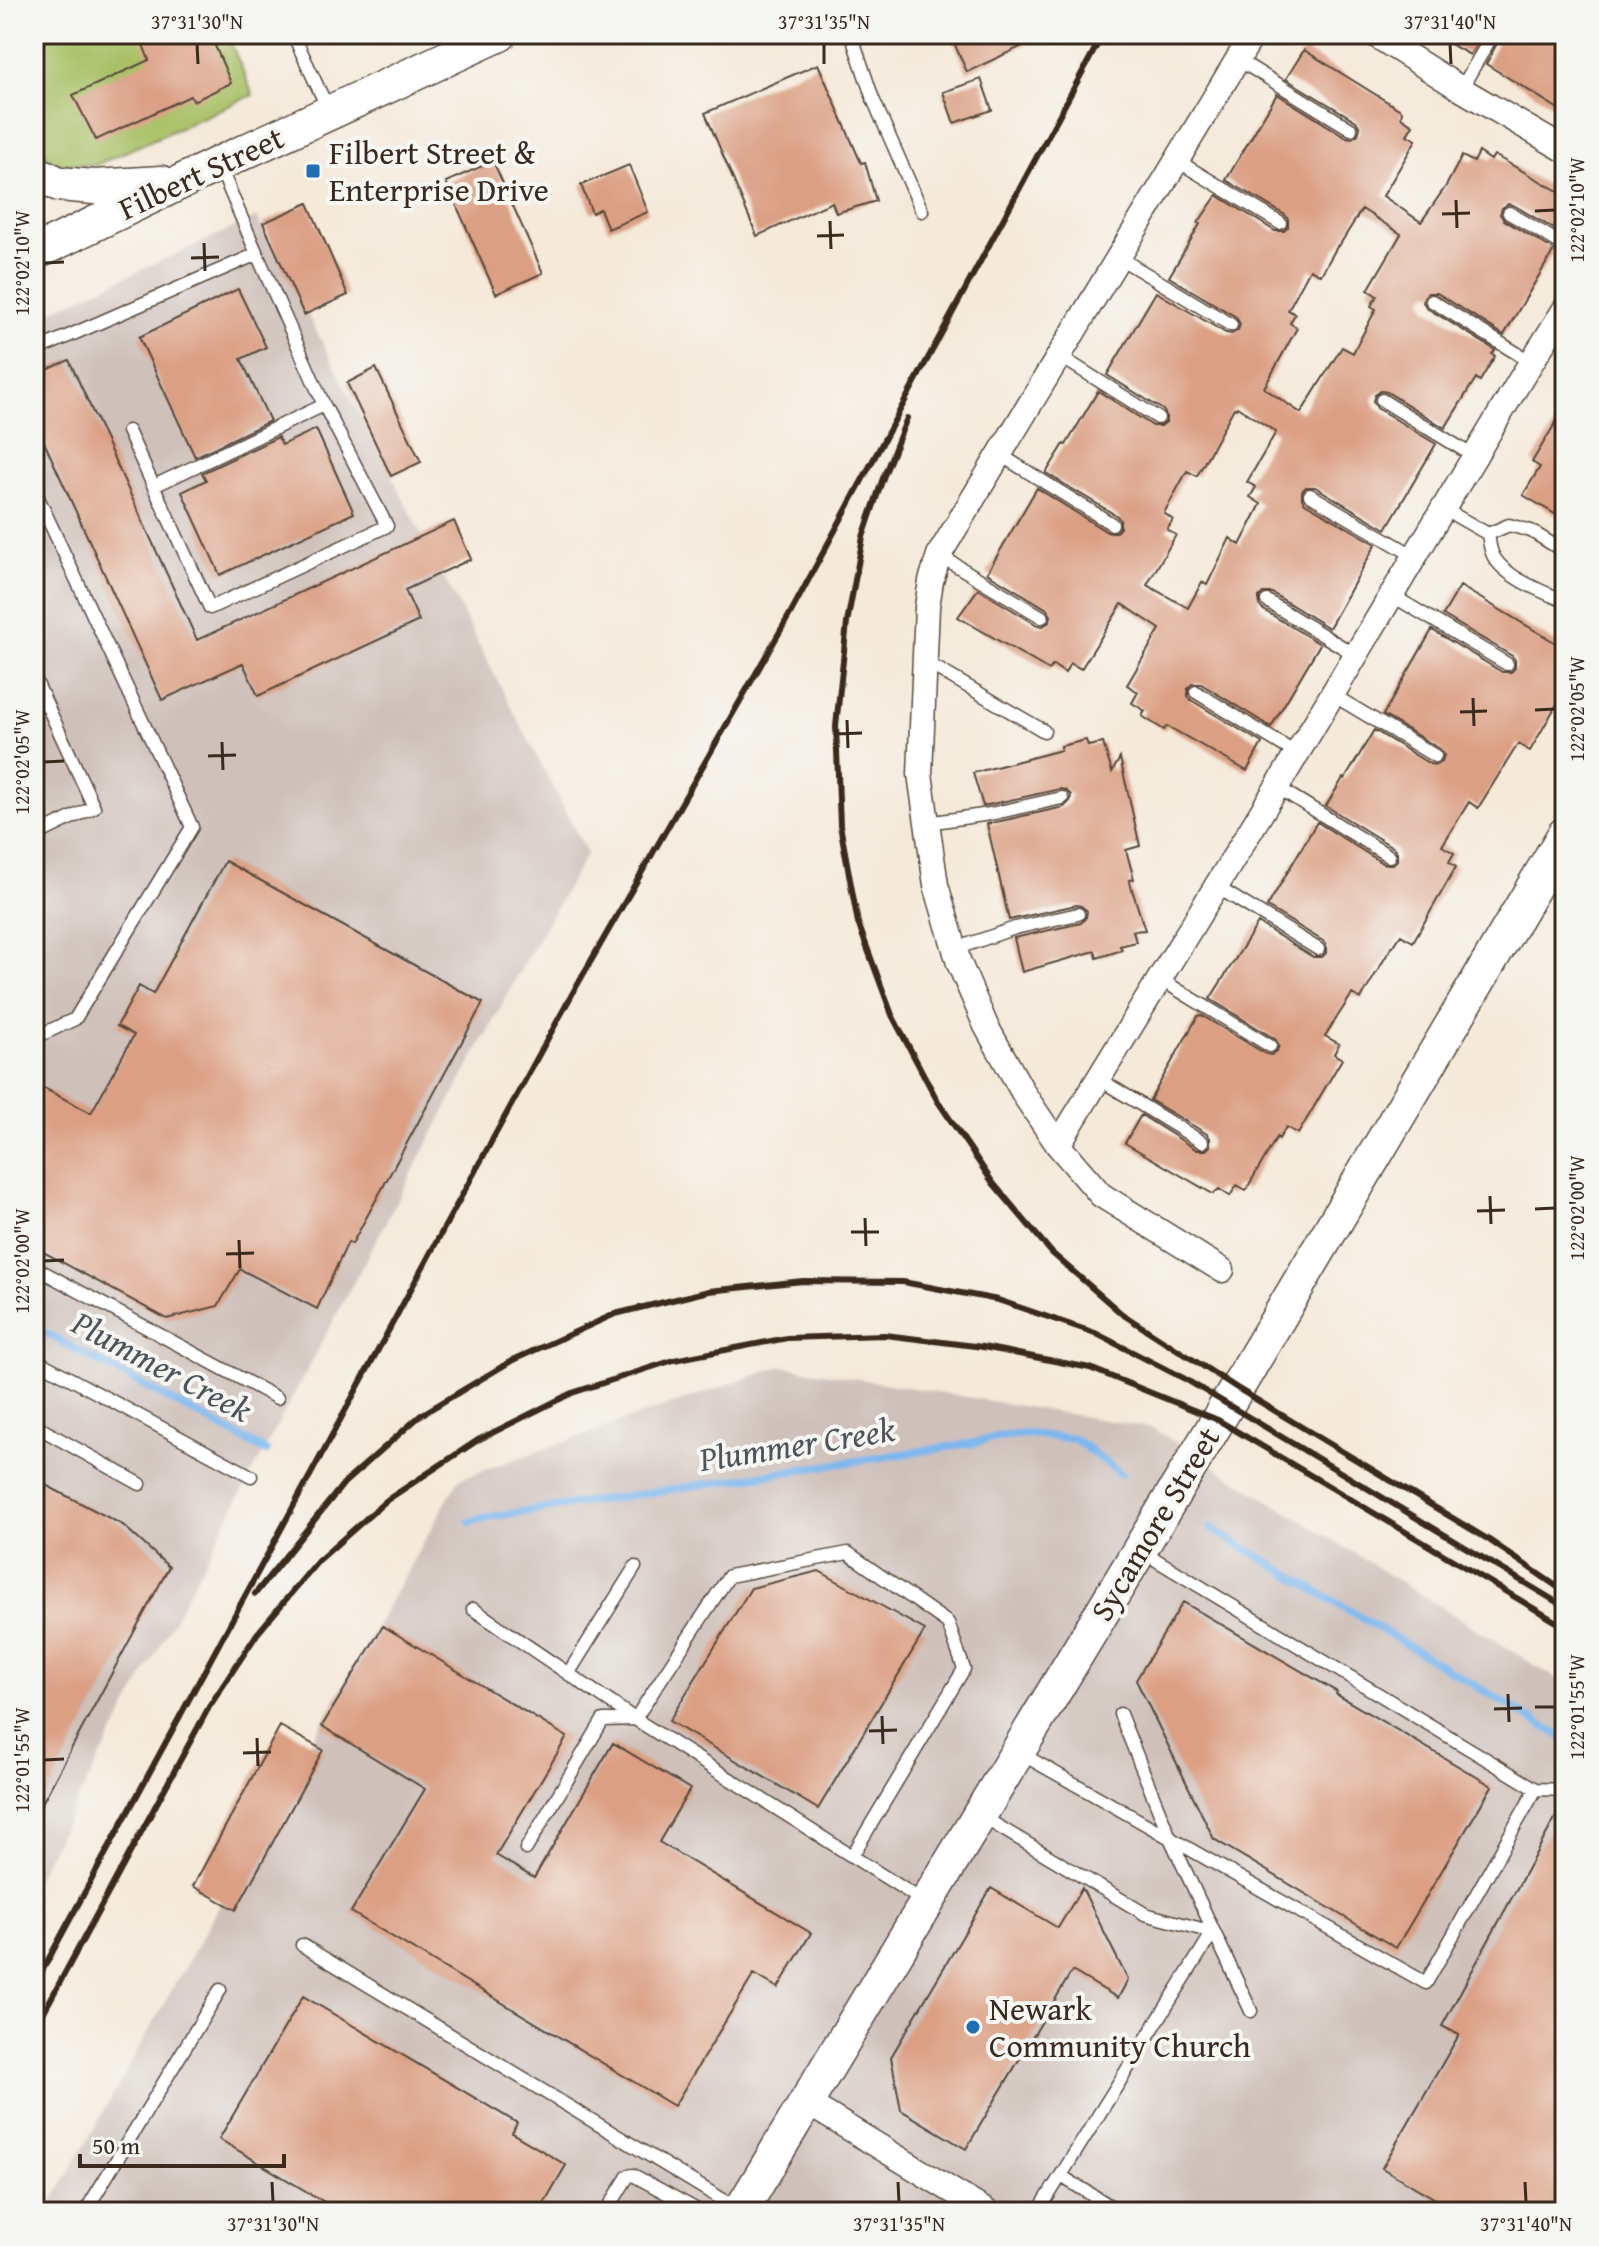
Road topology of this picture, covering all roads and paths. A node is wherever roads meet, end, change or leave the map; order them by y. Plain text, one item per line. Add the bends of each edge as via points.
1 (293, 34) edge
2 (500, 34) edge
3 (851, 34) edge
4 (1253, 34) edge
5 (1374, 34) edge
6 (1493, 34) edge
7 (1237, 59) junction
8 (1461, 89) junction
9 (329, 113) junction
10 (1351, 129) dead end
11 (1564, 147) edge
12 (1176, 160) junction
13 (218, 164) junction
14 (34, 172) edge
15 (179, 182) junction
16 (922, 211) dead end
17 (1509, 213) dead end
18 (1280, 223) dead end
19 (1565, 246) edge
20 (34, 253) edge
21 (257, 254) junction
22 (1118, 257) junction
23 (1432, 301) dead end
24 (1565, 309) edge
25 (1231, 325) dead end
26 (34, 351) edge
27 (1058, 355) junction
28 (1531, 362) junction
29 (1382, 400) dead end
30 (324, 405) junction
31 (1158, 418) dead end
32 (128, 431) dead end
33 (999, 454) junction
34 (1475, 457) junction
35 (154, 486) junction
36 (34, 489) edge
37 (1310, 495) dead end
38 (1444, 509) junction
39 (1112, 524) dead end
40 (1488, 534) junction
41 (1565, 552) edge
42 (939, 555) junction
43 (1416, 557) junction
44 (1393, 596) junction
45 (1565, 599) edge
46 (1267, 601) dead end
47 (1042, 617) dead end
48 (1357, 656) junction
49 (924, 661) junction
50 (1507, 664) dead end
51 (34, 677) edge
52 (1196, 692) dead end
53 (1333, 695) junction
54 (1044, 731) dead end
55 (1297, 754) junction
56 (1435, 756) dead end
57 (1277, 787) junction
58 (1062, 798) dead end
59 (927, 823) junction
60 (1565, 834) edge
61 (34, 836) edge
62 (1389, 856) dead end
63 (1217, 887) junction
64 (1078, 914) dead end
65 (955, 949) junction
66 (1318, 949) dead end
67 (1160, 979) junction
68 (34, 1038) edge
69 (1270, 1046) dead end
70 (1099, 1079) junction
71 (1202, 1142) dead end
72 (1058, 1145) junction
73 (34, 1267) edge
74 (1222, 1270) dead end
75 (34, 1359) edge
76 (277, 1398) dead end
77 (34, 1425) edge
78 (251, 1476) dead end
79 (140, 1484) dead end
80 (1139, 1550) junction
81 (635, 1567) dead end
82 (473, 1609) dead end
83 (568, 1674) junction
84 (1120, 1714) dead end
85 (635, 1719) junction
86 (1017, 1751) junction
87 (1536, 1789) junction
88 (1565, 1790) edge
89 (978, 1814) junction
90 (1171, 1840) junction
91 (526, 1849) dead end
92 (852, 1856) junction
93 (926, 1903) junction
94 (1213, 1932) junction
95 (302, 1945) dead end
96 (220, 1990) dead end
97 (1251, 2011) dead end
98 (806, 2102) junction
99 (1061, 2176) junction
100 (974, 2209) edge
101 (85, 2212) edge
102 (606, 2212) edge
103 (701, 2212) edge
104 (740, 2212) edge
105 (1038, 2212) edge
106 (1120, 2212) edge

1 - 9 lane
2 - 9 street, Filbert Street
3 - 16 lane
4 - 7 street
5 - 8 street
6 - 8 lane
7 - 10 lane
7 - 12 street
8 - 11 street
9 - 13 street, Filbert Street
12 - 18 lane
12 - 22 street
13 - 15 street, Filbert Street
13 - 21 lane
14 - 15 street via 59,184 94,187
15 - 20 street, Filbert Street
17 - 19 lane
21 - 26 lane
21 - 30 lane
22 - 25 lane
22 - 27 street
23 - 28 lane
24 - 28 street
27 - 31 lane
27 - 33 street
28 - 34 street
29 - 34 lane
30 - 35 lane
30 - 35 lane via 387,526 210,608
32 - 35 lane
33 - 39 lane
33 - 42 street
34 - 38 street
36 - 68 lane via 192,827 75,1019
37 - 43 lane
38 - 40 lane
38 - 43 street
40 - 41 lane via 1509,525 1531,531
40 - 45 lane via 1492,554 1505,571
42 - 47 lane
42 - 49 street via 927,607
43 - 44 street
44 - 48 street
44 - 50 lane
46 - 48 lane
48 - 53 street
49 - 54 lane
49 - 59 street via 920,774
51 - 61 lane via 94,807
52 - 55 lane
53 - 55 street
53 - 56 lane
55 - 57 street
57 - 62 lane
57 - 63 street
58 - 59 lane
59 - 65 street via 936,885
60 - 80 street, Sycamore Street
63 - 66 lane
63 - 67 street
64 - 65 lane
65 - 72 street via 986,1026
67 - 69 lane
67 - 70 street
70 - 71 lane
70 - 72 street
72 - 74 street via 1101,1195
73 - 76 lane
75 - 78 lane
77 - 79 lane
80 - 86 street, Sycamore Street
80 - 87 lane
81 - 83 lane
82 - 83 lane
83 - 85 lane
84 - 90 lane
85 - 91 lane via 603,1720
85 - 92 lane
85 - 92 lane via 729,1576 848,1553 948,1623 964,1669
86 - 89 street, Sycamore Street
86 - 90 lane
87 - 88 lane
87 - 90 lane via 1426,1983
89 - 93 street, Sycamore Street
89 - 94 lane via 1145,1914
90 - 94 lane
92 - 93 lane
93 - 98 street, Sycamore Street
94 - 97 lane
94 - 99 lane
95 - 104 lane
96 - 101 lane
98 - 100 street
98 - 104 street, Sycamore Street
99 - 105 lane
99 - 106 lane
102 - 103 lane via 633,2175

